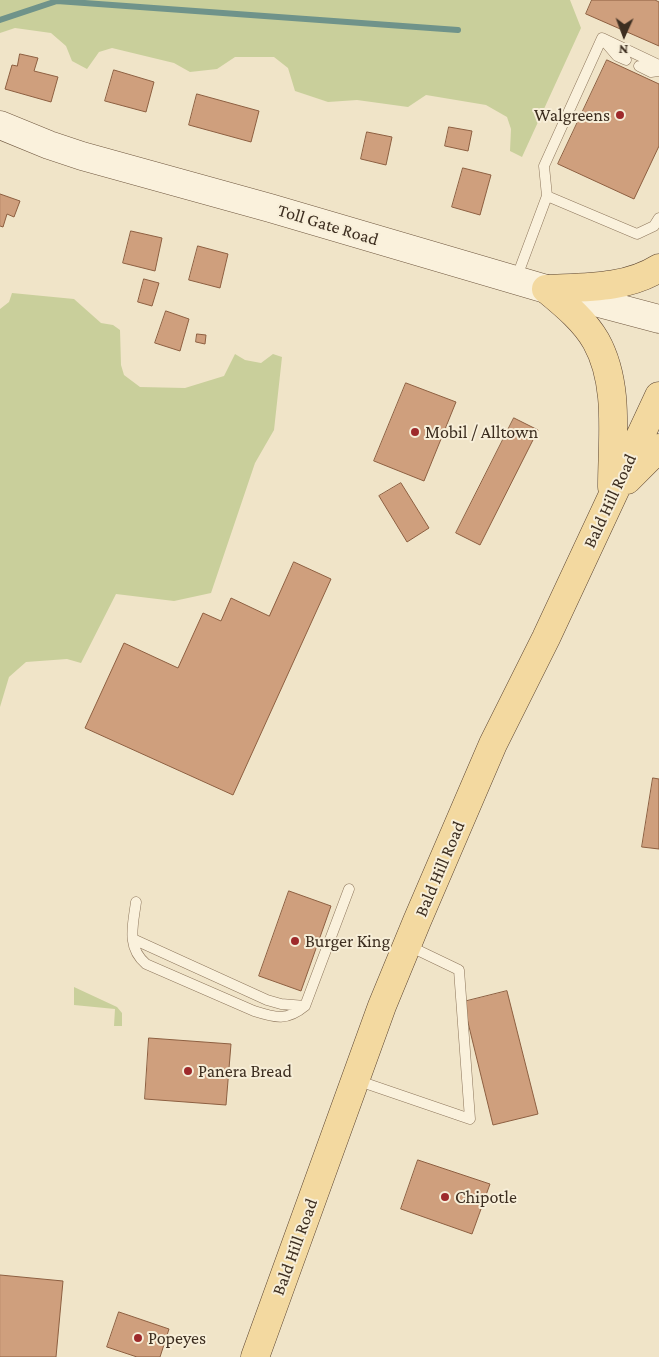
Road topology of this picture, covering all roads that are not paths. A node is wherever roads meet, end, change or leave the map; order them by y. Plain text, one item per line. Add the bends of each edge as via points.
1 (602, 38) junction
2 (626, 60) dead end
3 (659, 65) edge
4 (639, 66) dead end
5 (659, 71) edge
6 (0, 125) edge
7 (547, 196) junction
8 (659, 218) edge
9 (659, 268) edge
10 (515, 280) junction
11 (546, 289) junction
12 (659, 319) edge
13 (659, 396) edge
14 (659, 448) edge
15 (612, 496) junction
16 (349, 889) dead end
17 (136, 902) dead end
18 (133, 939) junction
19 (407, 945) junction
20 (305, 1006) junction
21 (355, 1080) junction
22 (255, 1357) edge

1 - 2 lane via 617,56
1 - 3 lane
1 - 7 lane via 544,166
4 - 5 lane via 651,72
6 - 10 main road, Toll Gate Road via 82,156
7 - 8 lane via 637,234 654,226
7 - 10 lane
9 - 11 main road via 623,282
10 - 11 main road, Toll Gate Road
11 - 12 main road, Toll Gate Road
11 - 15 main road via 571,309 595,339 604,358 612,392
13 - 15 main road, Bald Hill Road
14 - 15 main road
15 - 19 main road, Bald Hill Road via 493,744
16 - 20 lane
17 - 18 lane
18 - 20 lane via 267,1000
18 - 20 lane via 138,957 146,964 254,1011 272,1017 287,1017
19 - 21 main road, Bald Hill Road
19 - 21 lane via 459,970 470,1119
21 - 22 main road, Bald Hill Road

